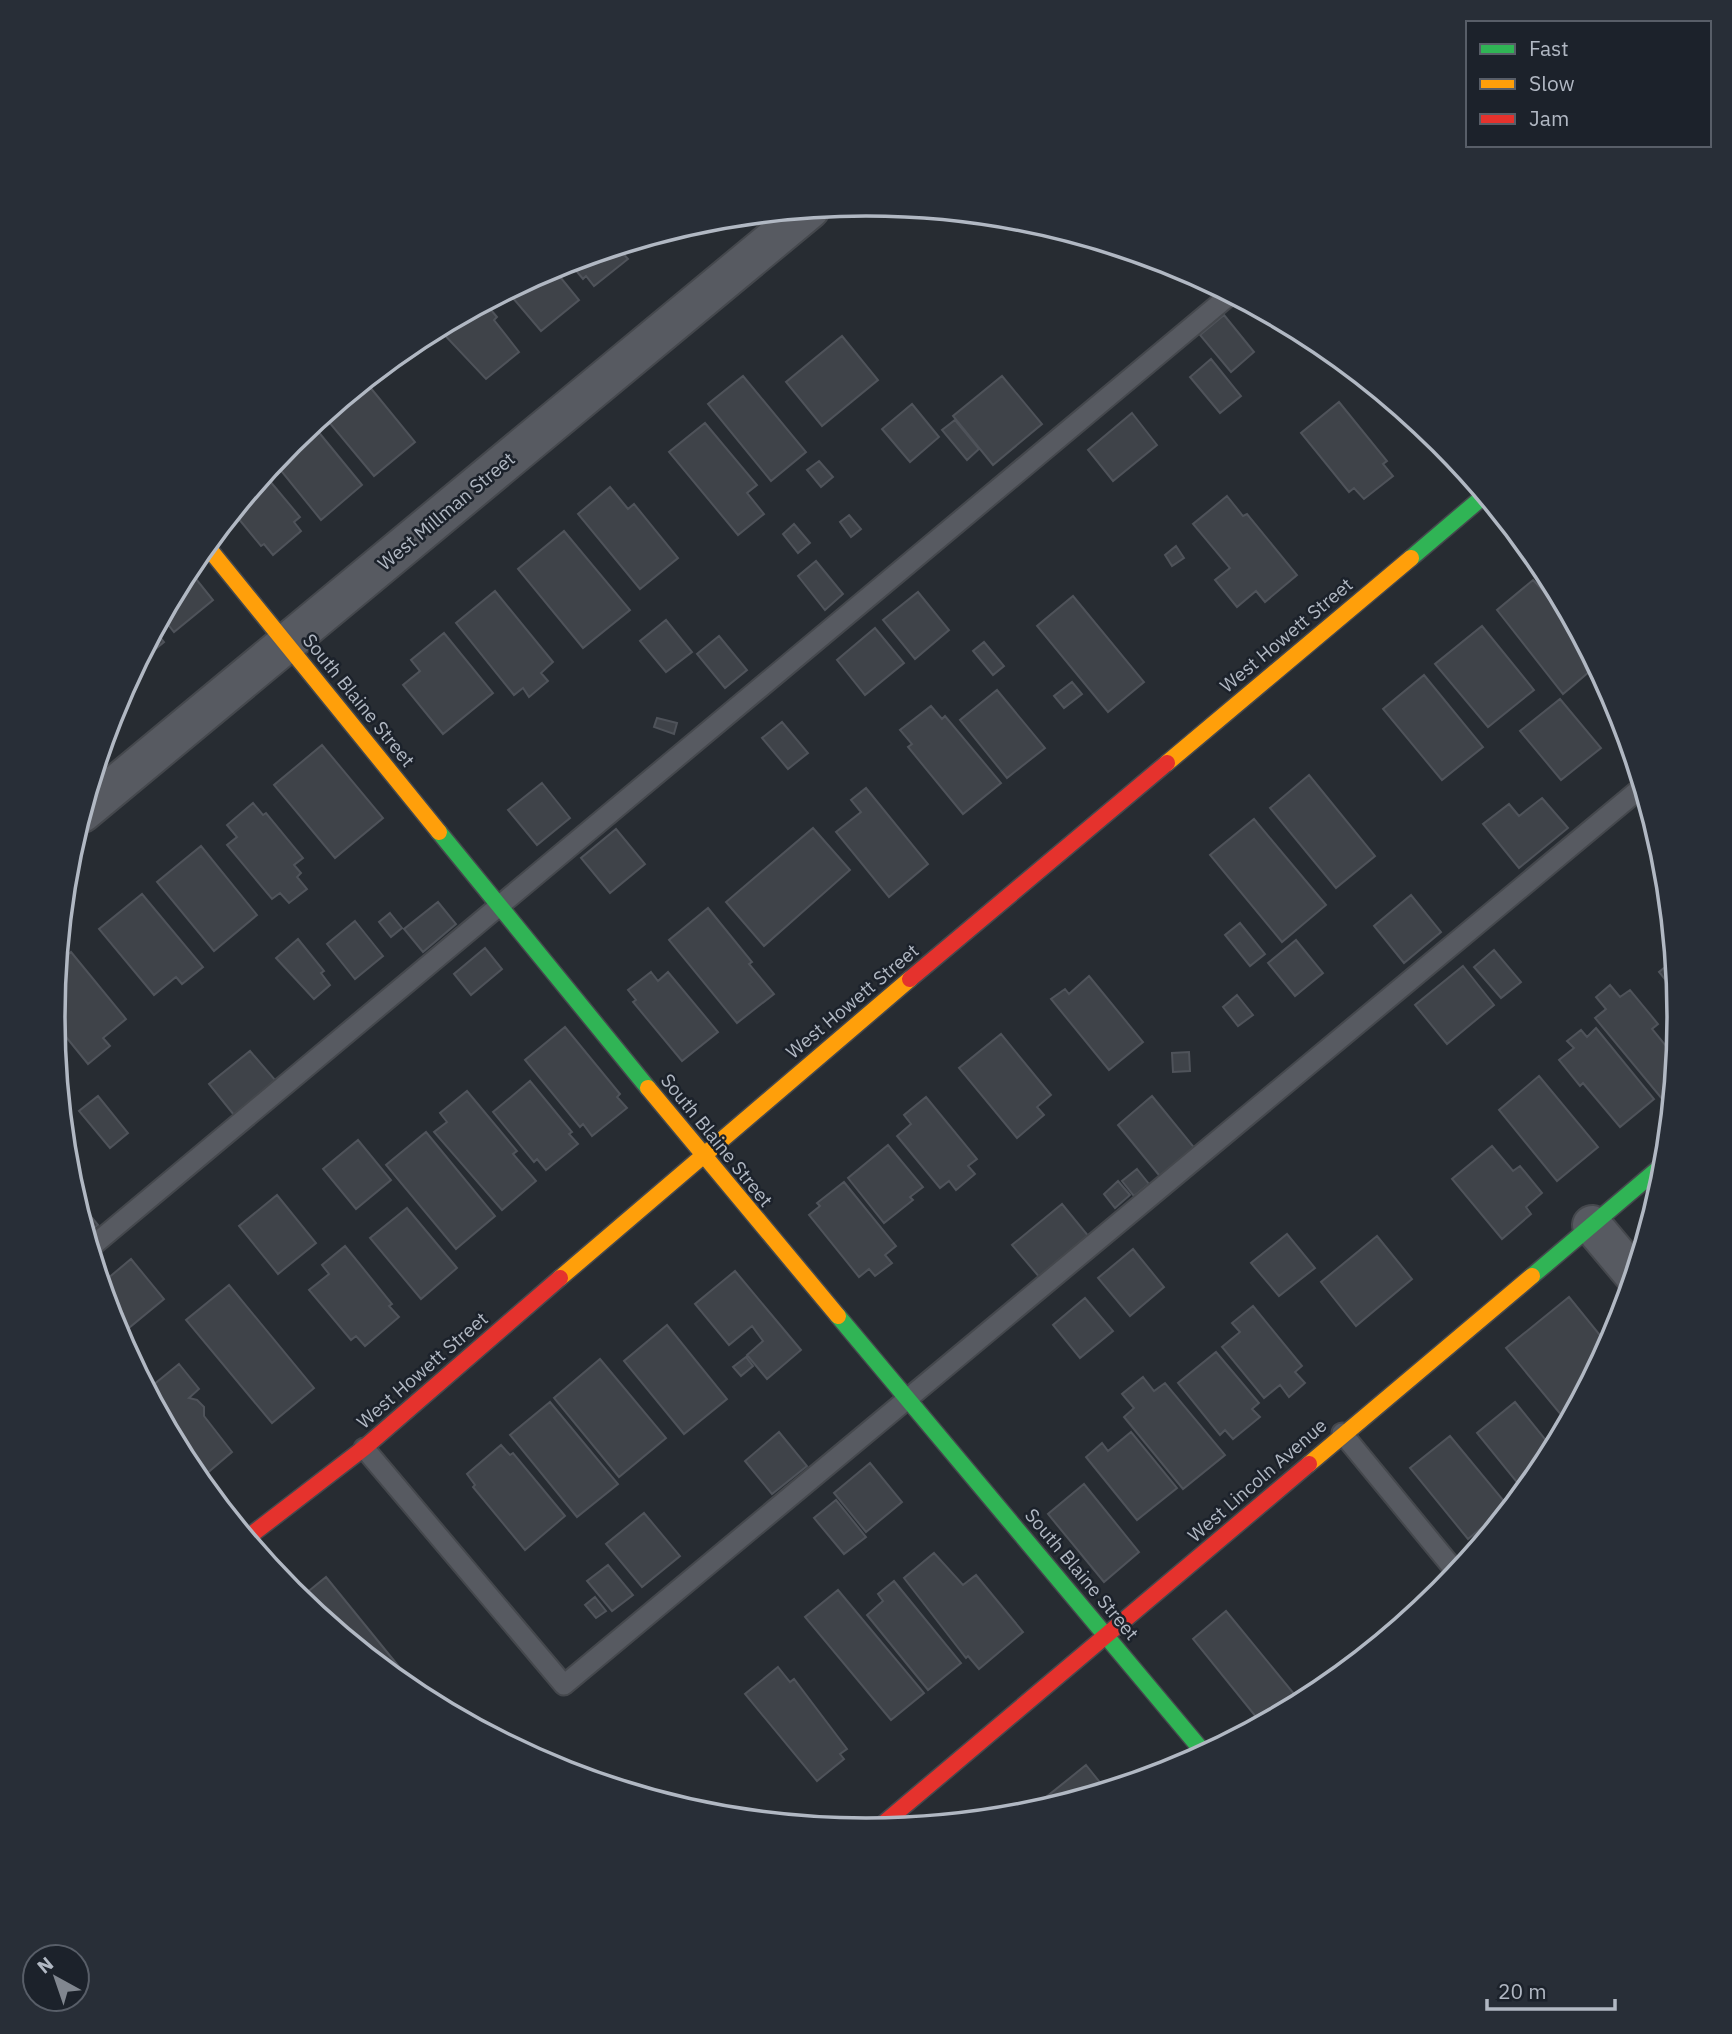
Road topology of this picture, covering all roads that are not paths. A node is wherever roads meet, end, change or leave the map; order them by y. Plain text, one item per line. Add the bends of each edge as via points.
1 (798, 219) edge
2 (1224, 300) edge
3 (1478, 501) edge
4 (213, 554) edge
5 (286, 644) junction
6 (1635, 793) edge
7 (94, 803) edge
8 (499, 906) junction
9 (702, 1155) junction
10 (1652, 1174) edge
11 (1592, 1225) junction
12 (97, 1242) edge
13 (1627, 1267) edge
14 (905, 1401) junction
15 (1342, 1433) junction
16 (364, 1448) junction
17 (254, 1533) edge
18 (1450, 1565) edge
19 (1107, 1635) junction
20 (1198, 1746) edge
21 (891, 1818) edge

1 - 5 street, West Millman Street
2 - 8 lane
3 - 9 main road, West Howett Street
4 - 5 main road, South Blaine Street
5 - 7 street, West Millman Street
5 - 8 main road, South Blaine Street
6 - 14 lane
8 - 9 main road, South Blaine Street
8 - 12 lane
9 - 14 main road, South Blaine Street
9 - 16 main road, West Howett Street
10 - 11 main road, West Lincoln Avenue
11 - 13 street
11 - 15 main road, West Lincoln Avenue
14 - 16 lane via 564,1685
14 - 19 main road, South Blaine Street
15 - 18 lane
15 - 19 main road, West Lincoln Avenue
16 - 17 main road, West Howett Street
19 - 20 main road, South Blaine Street
19 - 21 main road, West Lincoln Avenue

